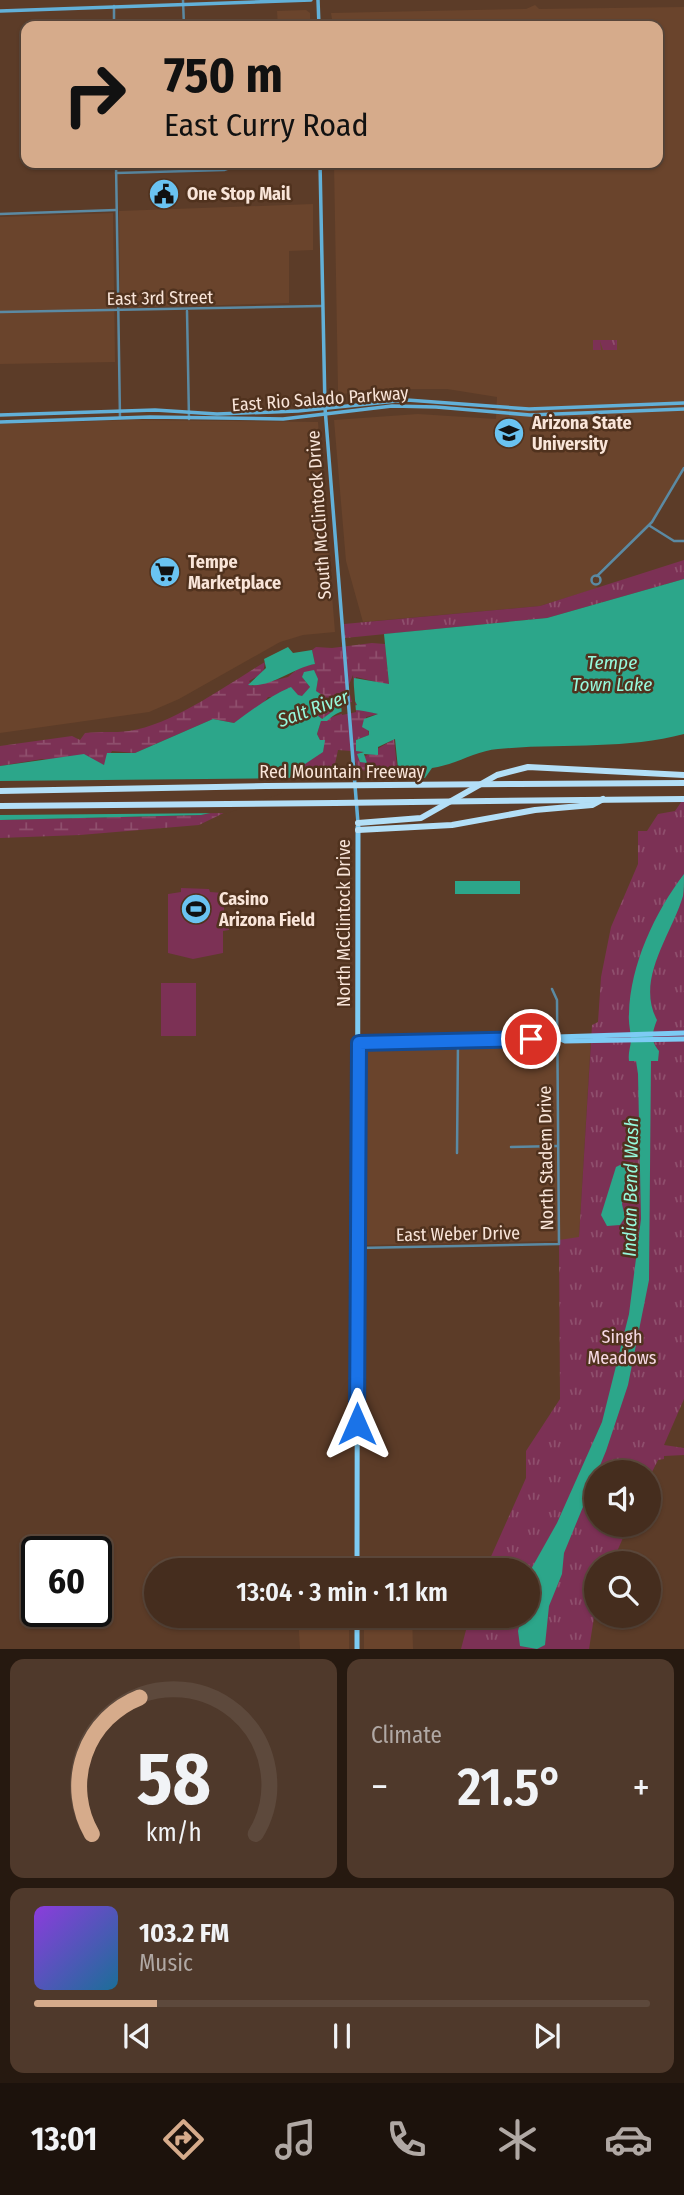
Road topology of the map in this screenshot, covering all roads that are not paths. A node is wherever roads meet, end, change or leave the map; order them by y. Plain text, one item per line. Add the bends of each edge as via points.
1 (311, 0) edge
2 (318, 0) edge
3 (233, 1) edge
4 (183, 2) edge
5 (146, 3) edge
6 (114, 6) junction
7 (0, 11) edge
8 (114, 21) edge
9 (184, 21) edge
10 (319, 21) edge
11 (116, 168) edge
12 (230, 168) edge
13 (320, 168) edge
14 (179, 170) joint
15 (116, 173) junction
16 (116, 210) junction
17 (0, 214) edge
18 (321, 306) junction
19 (187, 310) junction
20 (117, 311) junction
21 (0, 312) edge
22 (684, 404) edge
23 (325, 408) junction
24 (684, 409) edge
25 (120, 411) junction
26 (189, 412) junction
27 (0, 415) edge
28 (326, 416) junction
29 (120, 418) junction
30 (189, 419) junction
31 (0, 422) edge
32 (684, 468) edge
33 (680, 476) junction
34 (684, 479) edge
35 (650, 525) junction
36 (684, 541) edge
37 (597, 576) dead end
38 (684, 775) edge
39 (684, 783) edge
40 (0, 790) edge
41 (603, 799) junction
42 (684, 799) edge
43 (0, 806) edge
44 (358, 827) junction
45 (552, 989) dead end
46 (684, 1034) edge
47 (656, 1037) junction
48 (558, 1038) junction
49 (684, 1039) edge
50 (458, 1041) junction
51 (359, 1043) junction
52 (558, 1146) junction
53 (511, 1147) dead end
54 (457, 1153) dead end
55 (559, 1244) joint
56 (358, 1248) junction
57 (357, 1558) edge
58 (357, 1628) edge
59 (358, 1649) edge

1 - 3 main road
2 - 10 main road
3 - 4 main road
4 - 5 main road
4 - 9 street
5 - 6 main road
6 - 7 main road
6 - 8 street
11 - 15 street
12 - 14 street
13 - 18 main road, South McClintock Drive
14 - 15 street
15 - 16 street
16 - 17 street
16 - 20 street
18 - 19 street, East 3rd Street
18 - 23 main road, South McClintock Drive
19 - 20 street, East 3rd Street
19 - 26 street
20 - 21 street, East 3rd Street
20 - 25 street
22 - 23 main road, East Rio Salado Parkway via 529,410 407,400
23 - 26 main road, East Rio Salado Parkway
23 - 28 main road, South McClintock Drive
24 - 28 main road, East Rio Salado Parkway via 530,415 392,406
25 - 26 main road, East Rio Salado Parkway
25 - 27 main road, East Rio Salado Parkway
25 - 29 street
26 - 30 street
28 - 30 main road, East Rio Salado Parkway
28 - 44 main road, South McClintock Drive, bridge
29 - 30 main road, East Rio Salado Parkway
29 - 31 main road, East Rio Salado Parkway
32 - 33 street
33 - 34 street
33 - 35 street
35 - 36 street via 674,541
35 - 37 street
38 - 44 highway via 528,767 496,775 421,818
39 - 40 highway, Red Mountain Freeway, bridge
41 - 42 highway, Red Mountain Freeway
41 - 43 highway, Red Mountain Freeway, bridge
41 - 44 highway via 592,805 452,825
44 - 51 main road, North McClintock Drive
45 - 48 street, North Stadem Drive via 557,1000
46 - 47 main road
47 - 48 main road
47 - 49 main road
48 - 50 main road
48 - 52 street, North Stadem Drive
50 - 51 main road
50 - 54 street
51 - 56 main road, North McClintock Drive
52 - 53 street
52 - 55 street, North Stadem Drive
55 - 56 street, East Weber Drive
56 - 57 main road, North McClintock Drive
58 - 59 main road

